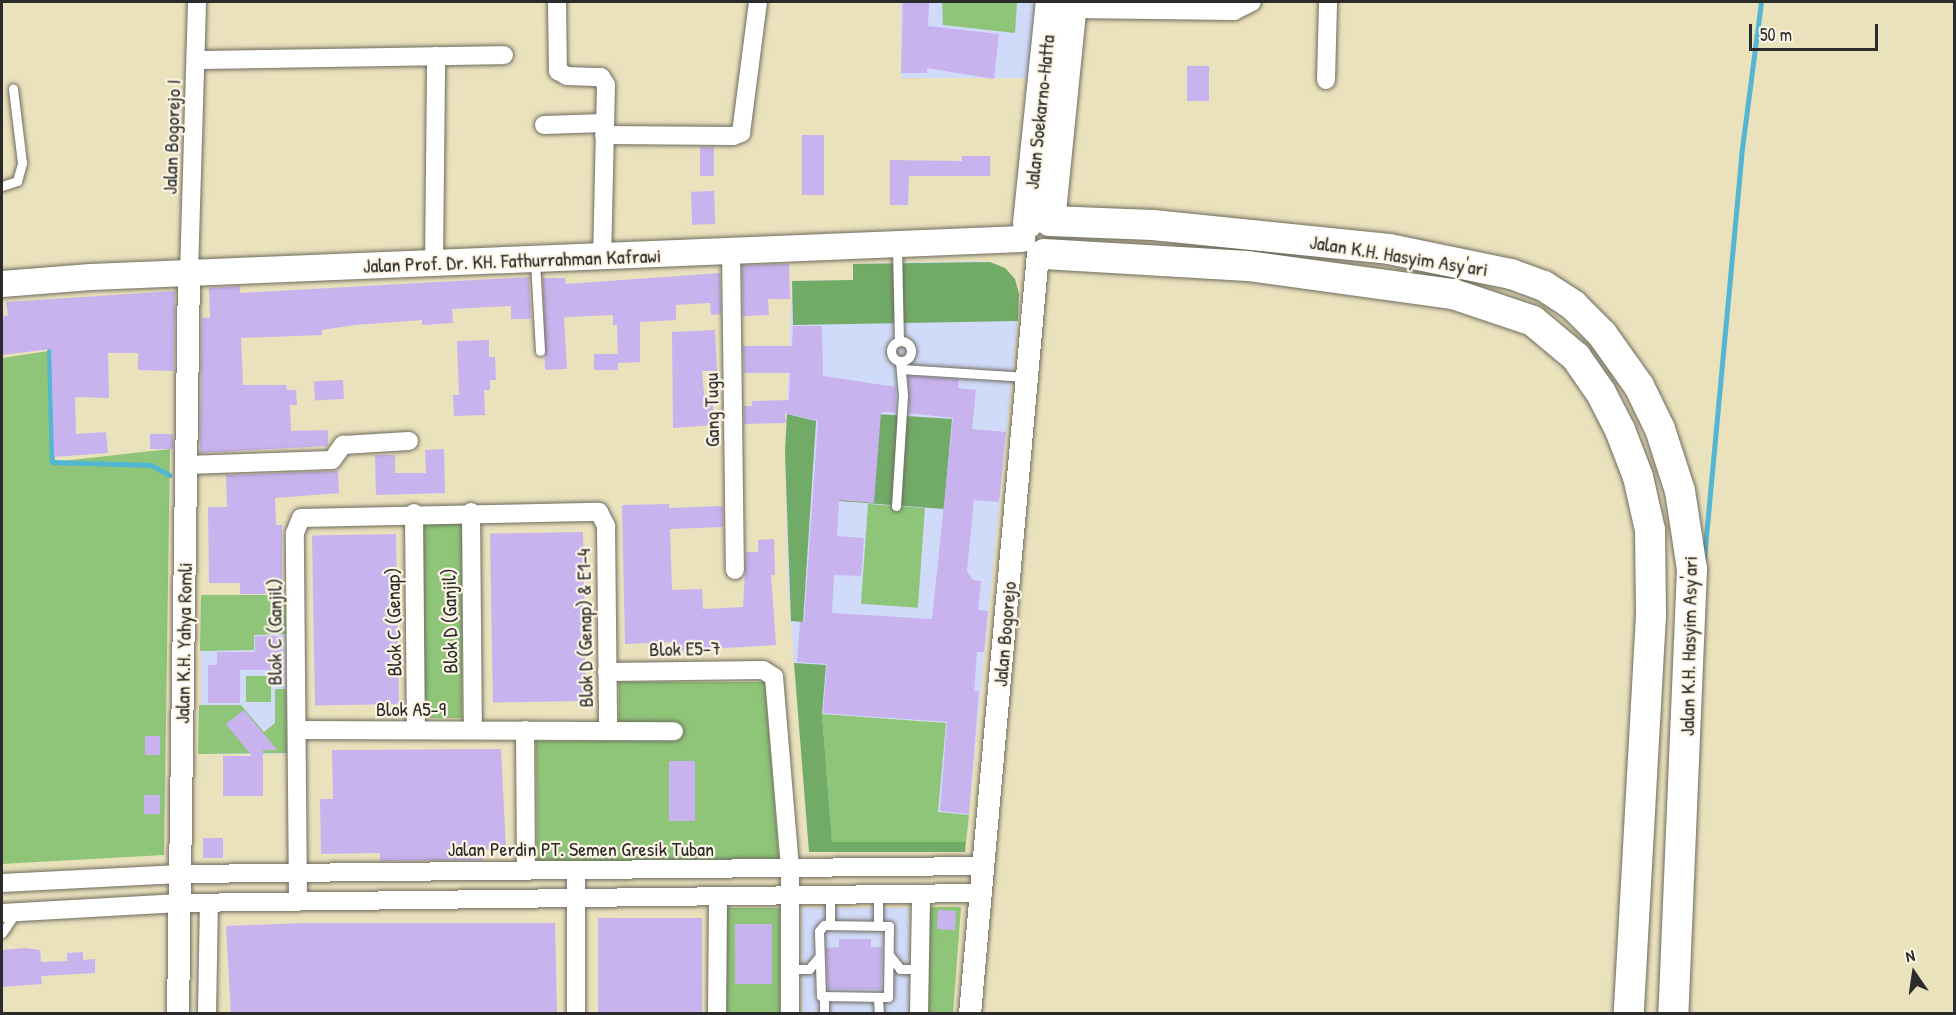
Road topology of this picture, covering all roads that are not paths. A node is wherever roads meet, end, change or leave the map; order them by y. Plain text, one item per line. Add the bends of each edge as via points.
1 (196, 2) edge
2 (557, 2) edge
3 (758, 2) edge
4 (1252, 2) edge
5 (1329, 2) edge
6 (1062, 14) edge
7 (504, 55) dead end
8 (436, 56) junction
9 (196, 60) junction
10 (1326, 80) dead end
11 (13, 89) dead end
12 (544, 125) dead end
13 (604, 129) junction
14 (2, 186) edge
15 (1036, 238) junction
16 (897, 243) junction
17 (731, 250) junction
18 (602, 256) junction
19 (535, 259) junction
20 (434, 263) junction
21 (189, 273) junction
22 (2, 284) edge
23 (899, 340) junction
24 (540, 351) dead end
25 (900, 365) junction
26 (1027, 376) junction
27 (1650, 408) junction
28 (1617, 423) junction
29 (409, 441) dead end
30 (186, 465) junction
31 (896, 506) dead end
32 (471, 512) junction
33 (414, 513) junction
34 (735, 570) dead end
35 (608, 672) junction
36 (297, 730) junction
37 (417, 730) junction
38 (473, 730) junction
39 (525, 730) junction
40 (608, 731) junction
41 (674, 731) dead end
42 (983, 866) junction
43 (790, 868) junction
44 (526, 870) junction
45 (576, 870) junction
46 (228, 873) junction
47 (298, 873) junction
48 (180, 874) junction
49 (142, 876) junction
50 (2, 883) edge
51 (981, 893) junction
52 (878, 894) junction
53 (921, 894) junction
54 (830, 895) junction
55 (790, 896) junction
56 (717, 897) junction
57 (576, 898) junction
58 (298, 902) junction
59 (180, 903) junction
60 (209, 903) junction
61 (228, 903) junction
62 (143, 905) junction
63 (9, 913) edge
64 (830, 925) junction
65 (878, 925) junction
66 (2, 933) edge
67 (819, 954) junction
68 (890, 954) junction
69 (790, 969) junction
70 (920, 969) junction
71 (824, 997) junction
72 (878, 997) junction
73 (178, 1014) edge
74 (207, 1014) edge
75 (576, 1014) edge
76 (717, 1014) edge
77 (790, 1014) edge
78 (824, 1014) edge
79 (879, 1014) edge
80 (919, 1014) edge
81 (970, 1014) edge
82 (1629, 1014) edge
83 (1673, 1014) edge

1 - 9 street, Jalan Bogorejo I
2 - 13 street via 556,66 562,75 604,80
3 - 13 street via 741,133 733,136
4 - 6 street via 1234,12
5 - 10 street
6 - 15 highway, Jalan Soekarno-Hatta
7 - 8 street
8 - 9 street
8 - 20 street
9 - 21 street, Jalan Bogorejo I
11 - 14 lane via 22,163 17,181
12 - 13 street
13 - 18 street
15 - 16 main road, Jalan Prof. Dr. KH. Fathurrahman Kafrawi
15 - 26 street, Jalan Bogorejo
15 - 27 highway, Jalan K.H. Hasyim Asy'ari via 1153,225 1389,249 1511,274 1559,294 1587,317 1614,350
15 - 28 highway, Jalan K.H. Hasyim Asy'ari via 1478,300 1524,316 1556,337 1590,377
16 - 17 main road, Jalan Prof. Dr. KH. Fathurrahman Kafrawi
16 - 23 lane
17 - 18 main road, Jalan Prof. Dr. KH. Fathurrahman Kafrawi
17 - 34 street, Gang Tugu
18 - 19 main road, Jalan Prof. Dr. KH. Fathurrahman Kafrawi
19 - 20 main road, Jalan Prof. Dr. KH. Fathurrahman Kafrawi
19 - 24 lane
20 - 21 main road, Jalan Prof. Dr. KH. Fathurrahman Kafrawi
21 - 22 main road, Jalan Prof. Dr. KH. Fathurrahman Kafrawi
21 - 30 street, Jalan K.H. Yahya Romli
23 - 25 lane via 890,351
23 - 25 lane via 911,350
25 - 26 lane
25 - 31 lane via 903,395
26 - 42 street, Jalan Bogorejo
27 - 28 highway
27 - 83 highway, Jalan K.H. Hasyim Asy'ari via 1680,491 1692,569
28 - 82 highway, Jalan K.H. Hasyim Asy'ari via 1641,486 1652,549
29 - 30 street via 344,445 332,460
30 - 48 street, Jalan K.H. Yahya Romli
32 - 33 street
32 - 35 street, Blok D (Genap) & E1-4 via 594,510 602,515 606,526
32 - 38 street, Blok D (Ganjil)
33 - 36 street, Blok C (Ganjil) via 307,516 297,522
33 - 37 street, Blok C (Genap)
35 - 40 street, Blok D (Genap) & E1-4
35 - 43 street, Blok E5-7 via 763,670 772,674 776,682
36 - 37 street, Blok A5-9
36 - 47 street, Blok C (Ganjil)
37 - 38 street, Blok A5-9
38 - 39 street, Blok A5-9
39 - 40 street, Blok A5-9
39 - 44 street
40 - 41 street, Blok A5-9
42 - 43 street, Jalan Perdin PT. Semen Gresik Tuban
42 - 51 street, Jalan Bogorejo
43 - 45 street, Jalan Perdin PT. Semen Gresik Tuban
43 - 55 street
44 - 45 street, Jalan Perdin PT. Semen Gresik Tuban
44 - 47 street, Jalan Perdin PT. Semen Gresik Tuban
45 - 57 street
46 - 47 street, Jalan Perdin PT. Semen Gresik Tuban
46 - 48 street, Jalan Perdin PT. Semen Gresik Tuban
46 - 61 street
47 - 58 street, Blok C (Ganjil)
48 - 49 street, Jalan Perdin PT. Semen Gresik Tuban
48 - 59 street, Jalan K.H. Yahya Romli
49 - 50 street, Jalan Perdin PT. Semen Gresik Tuban
49 - 62 street
51 - 53 street
51 - 81 street, Jalan Bogorejo
52 - 53 street
52 - 54 street
52 - 65 lane
53 - 70 street
54 - 55 street
54 - 64 lane
55 - 56 street
55 - 69 street
56 - 57 street
56 - 76 street
57 - 58 street
57 - 75 street
58 - 61 street
59 - 60 street
59 - 62 street
59 - 73 street, Jalan K.H. Yahya Romli
60 - 61 street
60 - 74 street
62 - 63 street
63 - 66 lane
64 - 65 lane
64 - 67 lane via 819,928
65 - 68 lane via 890,929
67 - 69 lane via 811,968
67 - 71 lane via 820,993
68 - 70 lane via 900,969
68 - 72 lane via 889,995
69 - 77 street
70 - 80 street
71 - 72 lane
71 - 78 lane
72 - 79 lane

